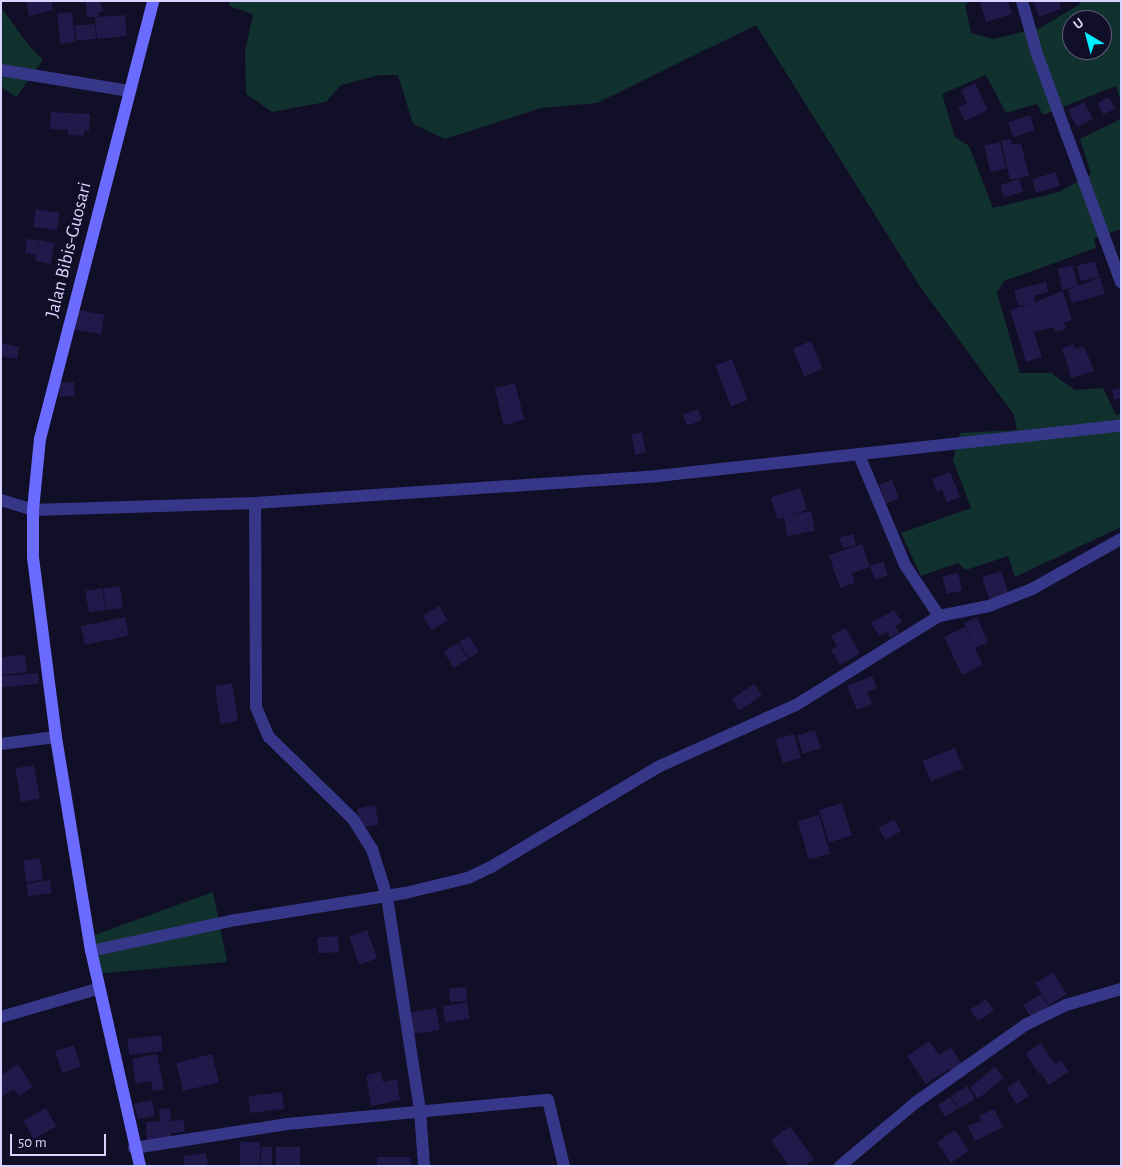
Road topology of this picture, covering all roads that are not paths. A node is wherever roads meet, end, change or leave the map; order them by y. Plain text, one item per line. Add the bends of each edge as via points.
1 (153, 1) edge
2 (1022, 1) edge
3 (1, 70) edge
4 (129, 91) junction
5 (1121, 282) edge
6 (1121, 426) edge
7 (859, 455) junction
8 (1, 500) edge
9 (255, 503) junction
10 (33, 510) junction
11 (1121, 539) edge
12 (939, 616) junction
13 (56, 737) junction
14 (1, 744) edge
15 (387, 897) junction
16 (91, 951) junction
17 (97, 989) junction
18 (1121, 989) edge
19 (1, 1016) edge
20 (420, 1110) junction
21 (134, 1148) junction
22 (140, 1166) edge
23 (424, 1166) edge
24 (564, 1166) edge
25 (840, 1166) edge

1 - 4 street, Jalan Bibis-Guosari
2 - 5 street via 1037,54
3 - 4 street
4 - 10 street, Jalan Bibis-Guosari via 40,439
6 - 7 street
7 - 9 street via 657,476
7 - 12 street via 905,565
8 - 10 street
9 - 10 street
9 - 15 street via 256,707 261,723 279,749 353,819 372,849
10 - 13 street, Jalan Bibis-Guosari via 33,558
11 - 12 street via 1032,590 989,606
12 - 15 street via 796,705 660,766 491,867 468,878
13 - 14 street
13 - 16 street, Jalan Bibis-Guosari
15 - 16 street via 236,920
15 - 20 street
16 - 17 street, Jalan Bibis-Guosari
17 - 19 street
17 - 21 street, Jalan Bibis-Guosari
18 - 25 street via 1066,1005 1025,1025 915,1103
20 - 21 street via 288,1124
20 - 23 street
20 - 24 street via 548,1100
21 - 22 street, Jalan Bibis-Guosari

